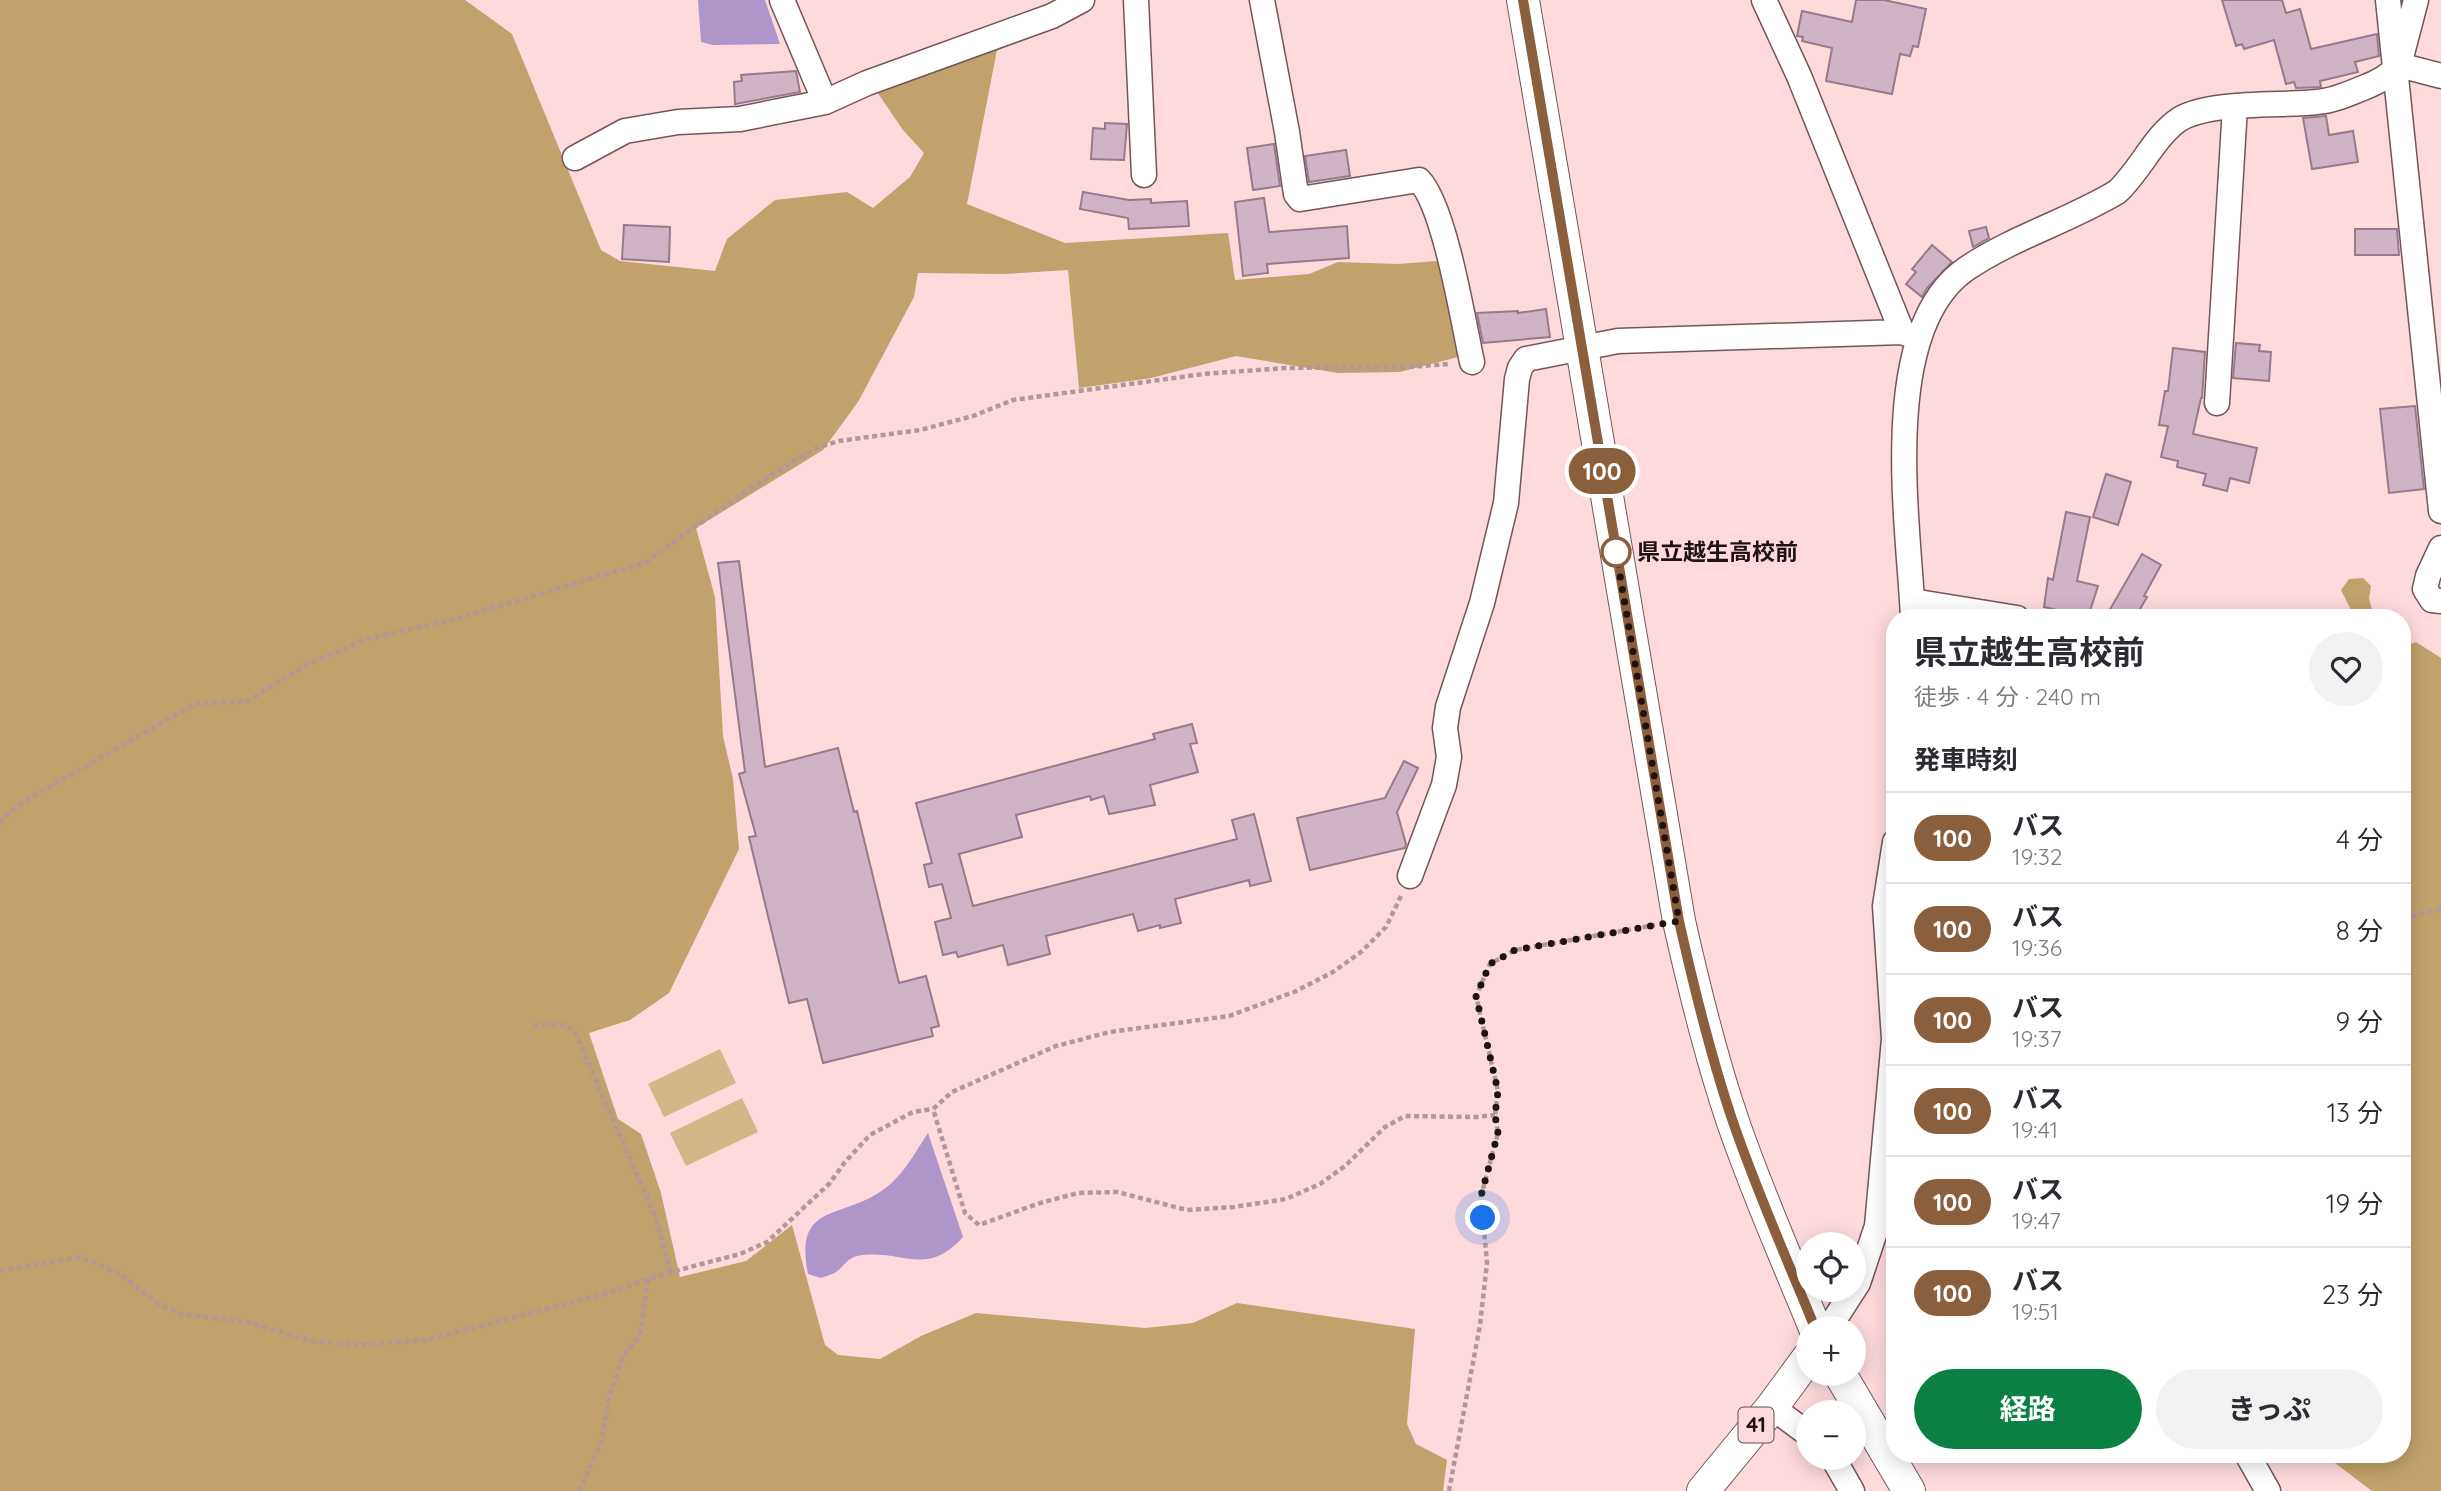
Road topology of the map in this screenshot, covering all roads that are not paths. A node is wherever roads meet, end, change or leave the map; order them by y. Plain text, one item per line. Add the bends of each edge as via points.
1 (782, 0) edge
2 (1082, 0) edge
3 (1136, 0) edge
4 (1262, 0) edge
5 (1523, 0) edge
6 (1764, 0) edge
7 (2388, 0) edge
8 (2416, 0) edge
9 (2396, 68) junction
10 (2441, 76) edge
11 (825, 102) junction
12 (2235, 107) junction
13 (575, 158) dead end
14 (1144, 175) dead end
15 (1910, 336) junction
16 (1581, 347) junction
17 (1472, 362) road end
18 (2217, 403) dead end
19 (2441, 511) edge
20 (2441, 548) edge
21 (2441, 601) edge
22 (1913, 609) edge
23 (1410, 876) road end
24 (1886, 900) edge
25 (1886, 921) edge
26 (1886, 1234) edge
27 (1810, 1316) edge
28 (1837, 1316) edge
29 (1796, 1374) edge
30 (1847, 1386) edge
31 (1772, 1407) junction
32 (1796, 1425) edge
33 (1886, 1452) edge
34 (1892, 1463) edge
35 (2252, 1463) edge
36 (1840, 1470) edge
37 (1703, 1491) edge
38 (1852, 1491) edge
39 (1909, 1491) edge
40 (2268, 1491) edge

1 - 11 street
2 - 11 street via 1052,16
3 - 14 street
4 - 17 street via 1296,194 1300,199 1419,180 1435,207
5 - 16 main road
6 - 15 street
7 - 9 street
8 - 9 street
9 - 10 street
9 - 12 street via 2339,98
9 - 19 street
11 - 13 street via 740,119 678,121 625,131
12 - 15 street via 2181,118 2117,191 1965,270
12 - 18 street
15 - 16 street via 1618,341
15 - 22 street via 1902,442
16 - 23 street via 1526,359 1520,368 1506,503 1482,603 1448,707 1449,757 1444,785
16 - 27 main road via 1694,989 1731,1117
20 - 21 street via 2425,589 2432,600
24 - 25 street
26 - 28 street
29 - 31 main road, 41
30 - 33 main road
31 - 32 street
31 - 37 main road, 41
34 - 39 main road
35 - 40 street
36 - 38 street

